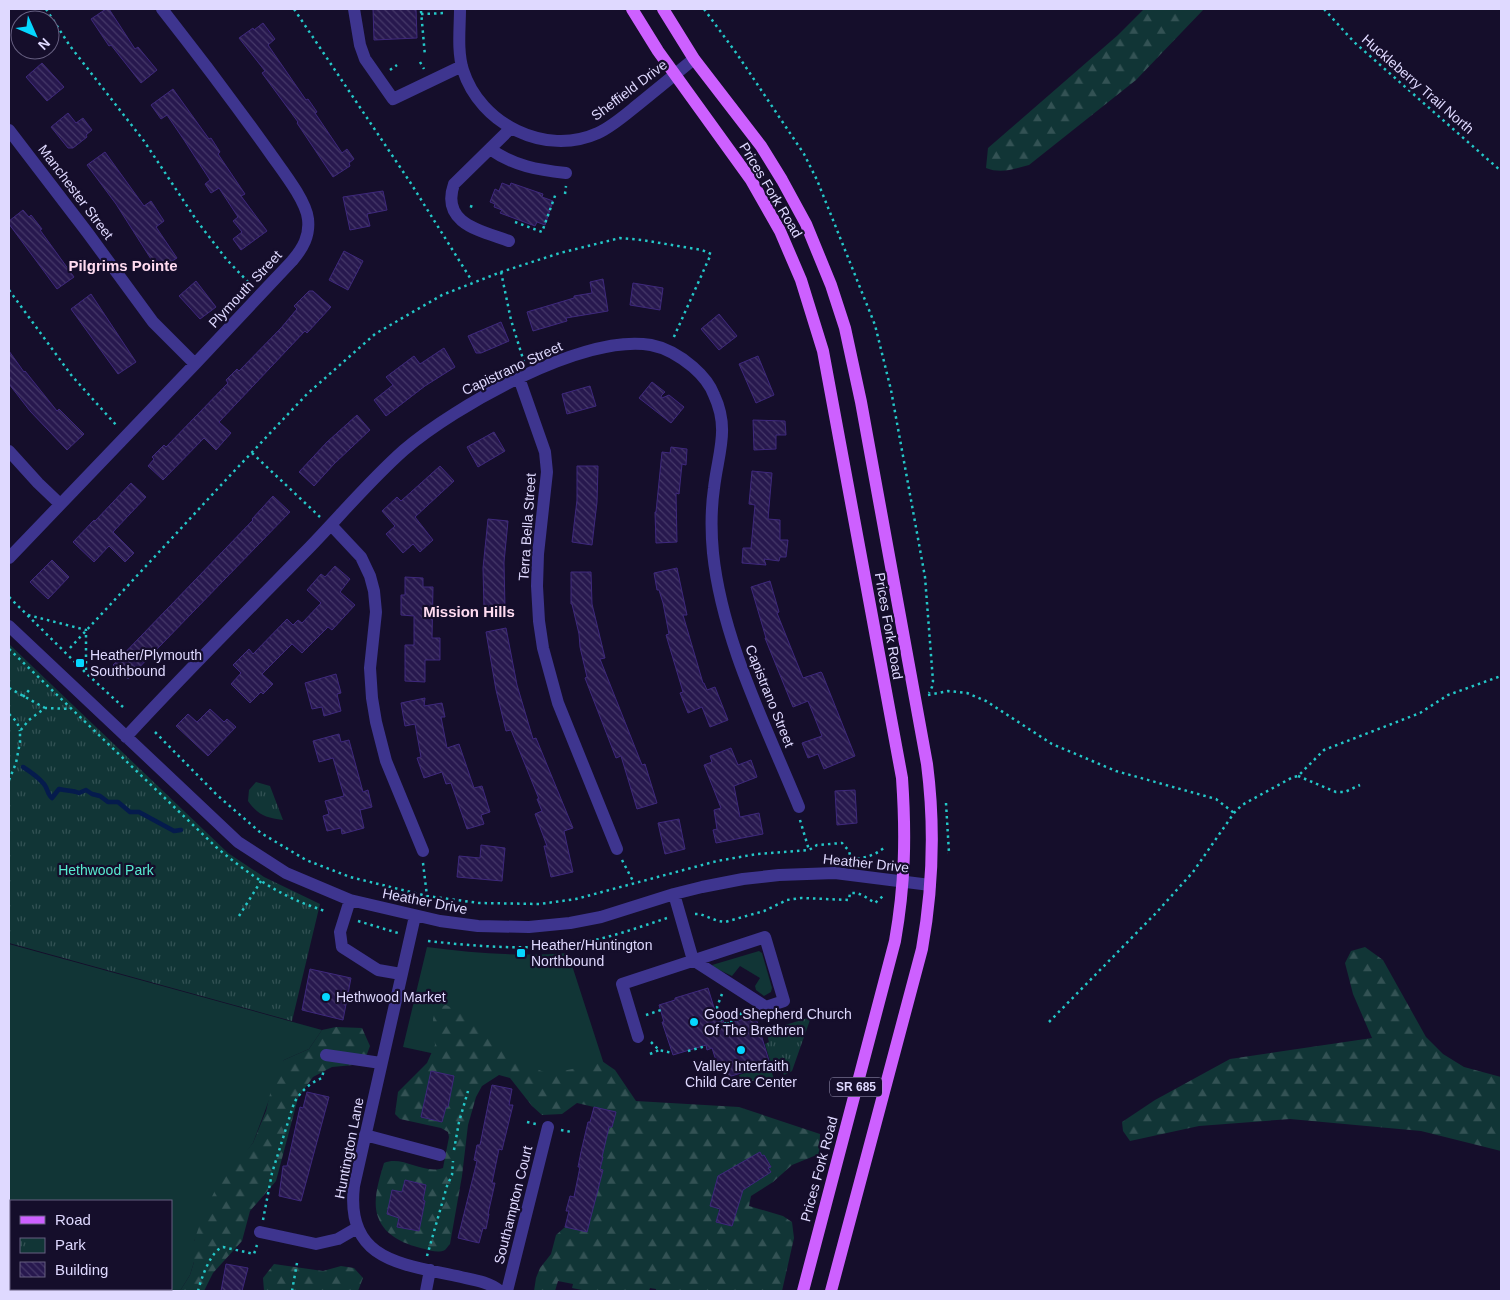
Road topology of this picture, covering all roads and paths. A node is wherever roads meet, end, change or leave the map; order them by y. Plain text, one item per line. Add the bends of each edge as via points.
1 (46, 9) edge
2 (162, 9) edge
3 (294, 9) edge
4 (354, 9) edge
5 (460, 9) edge
6 (632, 9) edge
7 (663, 9) edge
8 (1324, 9) edge
9 (446, 13) dead end
10 (425, 56) dead end
11 (694, 59) junction
12 (462, 66) junction
13 (674, 75) junction
14 (511, 128) junction
15 (9, 130) edge
16 (490, 149) junction
17 (1501, 171) edge
18 (566, 173) dead end
19 (556, 194) dead end
20 (470, 206) dead end
21 (476, 208) dead end
22 (515, 222) dead end
23 (509, 241) dead end
24 (500, 272) junction
25 (472, 282) junction
26 (254, 288) dead end
27 (9, 290) edge
28 (668, 349) junction
29 (525, 360) dead end
30 (195, 364) junction
31 (519, 378) junction
32 (119, 427) dead end
33 (9, 451) edge
34 (252, 453) junction
35 (60, 504) junction
36 (331, 525) junction
37 (9, 558) edge
38 (9, 597) edge
39 (26, 614) junction
40 (9, 626) edge
41 (86, 630) junction
42 (9, 648) edge
43 (70, 648) dead end
44 (86, 673) junction
45 (1501, 676) edge
46 (9, 688) edge
47 (30, 689) dead end
48 (23, 697) junction
49 (915, 700) junction
50 (124, 707) dead end
51 (45, 708) junction
52 (9, 714) edge
53 (20, 731) junction
54 (155, 732) dead end
55 (126, 737) junction
56 (1298, 776) junction
57 (9, 780) edge
58 (1360, 785) dead end
59 (799, 806) dead end
60 (1234, 813) junction
61 (801, 825) dead end
62 (887, 848) dead end
63 (617, 849) dead end
64 (809, 850) junction
65 (423, 851) dead end
66 (625, 866) dead end
67 (424, 873) dead end
68 (261, 881) dead end
69 (903, 882) junction
70 (634, 883) junction
71 (930, 886) junction
72 (403, 891) junction
73 (674, 894) junction
74 (427, 896) junction
75 (883, 896) dead end
76 (401, 897) dead end
77 (350, 900) junction
78 (693, 914) dead end
79 (239, 916) dead end
80 (415, 916) junction
81 (358, 921) dead end
82 (394, 925) dead end
83 (392, 931) junction
84 (398, 933) dead end
85 (693, 960) junction
86 (401, 974) junction
87 (723, 992) dead end
88 (661, 1010) dead end
89 (751, 1011) dead end
90 (654, 1012) dead end
91 (720, 1016) junction
92 (721, 1021) dead end
93 (1050, 1022) dead end
94 (643, 1037) joint
95 (706, 1046) dead end
96 (659, 1050) junction
97 (688, 1051) dead end
98 (672, 1053) dead end
99 (650, 1054) dead end
100 (326, 1055) dead end
101 (381, 1063) junction
102 (322, 1078) dead end
103 (468, 1091) dead end
104 (548, 1127) dead end
105 (365, 1135) junction
106 (454, 1152) dead end
107 (440, 1155) dead end
108 (453, 1159) dead end
109 (266, 1209) dead end
110 (357, 1228) junction
111 (260, 1232) dead end
112 (254, 1254) dead end
113 (429, 1254) dead end
114 (296, 1263) dead end
115 (430, 1270) junction
116 (198, 1291) edge
117 (292, 1291) edge
118 (426, 1291) edge
119 (500, 1291) edge
120 (507, 1291) edge
121 (803, 1291) edge
122 (831, 1291) edge

1 - 26 path via 70,46 144,141 197,221
2 - 30 street, Plymouth Street via 282,170 308,219 306,242 302,249
3 - 25 path via 410,182
4 - 12 street via 365,59 392,99
5 - 12 street, Sheffield Drive
6 - 13 main road, Prices Fork Road
7 - 11 main road, Prices Fork Road
8 - 17 path, Huckleberry Trail North via 1354,42
9 - 10 path via 421,13
11 - 13 street, Sheffield Drive
11 - 49 main road, Prices Fork Road via 761,146 782,180 812,236 831,285 849,343 861,402
12 - 14 street, Sheffield Drive via 483,106
13 - 14 street, Sheffield Drive via 599,133 581,139 567,142 541,140
13 - 69 main road, Prices Fork Road via 729,147 766,205 793,257 819,337 902,778 906,849
14 - 16 street
15 - 30 street, Manchester Street via 153,322
16 - 18 street via 516,164
16 - 23 street via 454,184 454,212 464,224
19 - 22 path via 542,232
20 - 21 path
24 - 25 path
24 - 28 path via 620,238 711,254
24 - 29 path via 511,320
25 - 34 path via 442,295 375,334 307,394
27 - 32 path via 72,376
28 - 31 street, Capistrano Street via 651,344 604,347 547,365
28 - 59 street, Capistrano Street via 698,371 714,393 720,412 723,440 714,487 712,522 721,606
30 - 35 street, Plymouth Street
31 - 36 street, Capistrano Street via 460,409 424,434 379,474
31 - 63 street, Terra Bella Street via 545,452 547,472 537,586 543,648 558,703
33 - 35 street
34 - 36 path
34 - 41 path
35 - 37 street, Plymouth Street
36 - 55 street, Capistrano Street
36 - 65 street via 361,557 370,576 376,612 370,668 376,722 386,761
38 - 39 path
39 - 41 path
39 - 44 path
40 - 55 street, Heather Drive
41 - 43 path
41 - 44 path
42 - 51 path via 72,709
44 - 50 path
45 - 56 path via 1448,695 1420,713 1324,750
46 - 48 path
47 - 48 path
48 - 51 path
49 - 60 path via 948,691 967,693 986,701 1045,740 1070,752 1116,771 1216,799
49 - 71 main road, Prices Fork Road via 931,795
51 - 53 path
52 - 53 path
53 - 57 path via 16,763
54 - 72 path via 261,833 306,860 350,877
55 - 77 street, Heather Drive via 248,850 300,879
56 - 58 path via 1336,792 1345,792
56 - 60 path via 1242,805
60 - 93 path via 1193,872
61 - 64 path
62 - 64 path via 867,858 851,859 842,843 817,845
64 - 70 path via 717,861
66 - 70 path
67 - 74 path
68 - 79 path
69 - 71 street, Heather Drive
69 - 73 street, Heather Drive via 835,873 796,874 743,879
69 - 121 main road, Prices Fork Road / SR 685 via 895,941
70 - 74 path via 576,899 540,904 478,903
71 - 122 main road, Prices Fork Road / SR 685 via 922,949
72 - 74 path
72 - 76 path
73 - 80 street, Heather Drive via 616,913 540,926 478,926
73 - 85 street
75 - 78 path via 875,903 858,893 850,893 849,900 794,899 725,922
77 - 80 street, Heather Drive
77 - 86 street via 340,932 342,947 378,970
80 - 86 street, Huntington Lane
81 - 83 path
82 - 83 path
83 - 84 path
85 - 85 street via 766,1007 784,1001 765,937
85 - 94 street via 622,984
86 - 101 street, Huntington Lane
87 - 91 path via 717,1007
88 - 90 path
89 - 91 path via 745,1008 737,1020 726,1023 725,1015
91 - 92 path
94 - 96 path
95 - 97 path
96 - 98 path
96 - 99 path
100 - 101 street
101 - 105 street, Huntington Lane
102 - 109 path via 308,1086 294,1103 272,1174
103 - 106 path via 458,1122
104 - 120 street, Southampton Court
105 - 107 street
105 - 110 street, Huntington Lane via 352,1201
108 - 113 path via 452,1175
110 - 111 street via 338,1239 316,1244
110 - 115 street, Huntington Lane via 378,1253
112 - 116 path via 220,1248 208,1264
114 - 117 path
115 - 118 street
115 - 119 street, Huntington Lane via 480,1281

